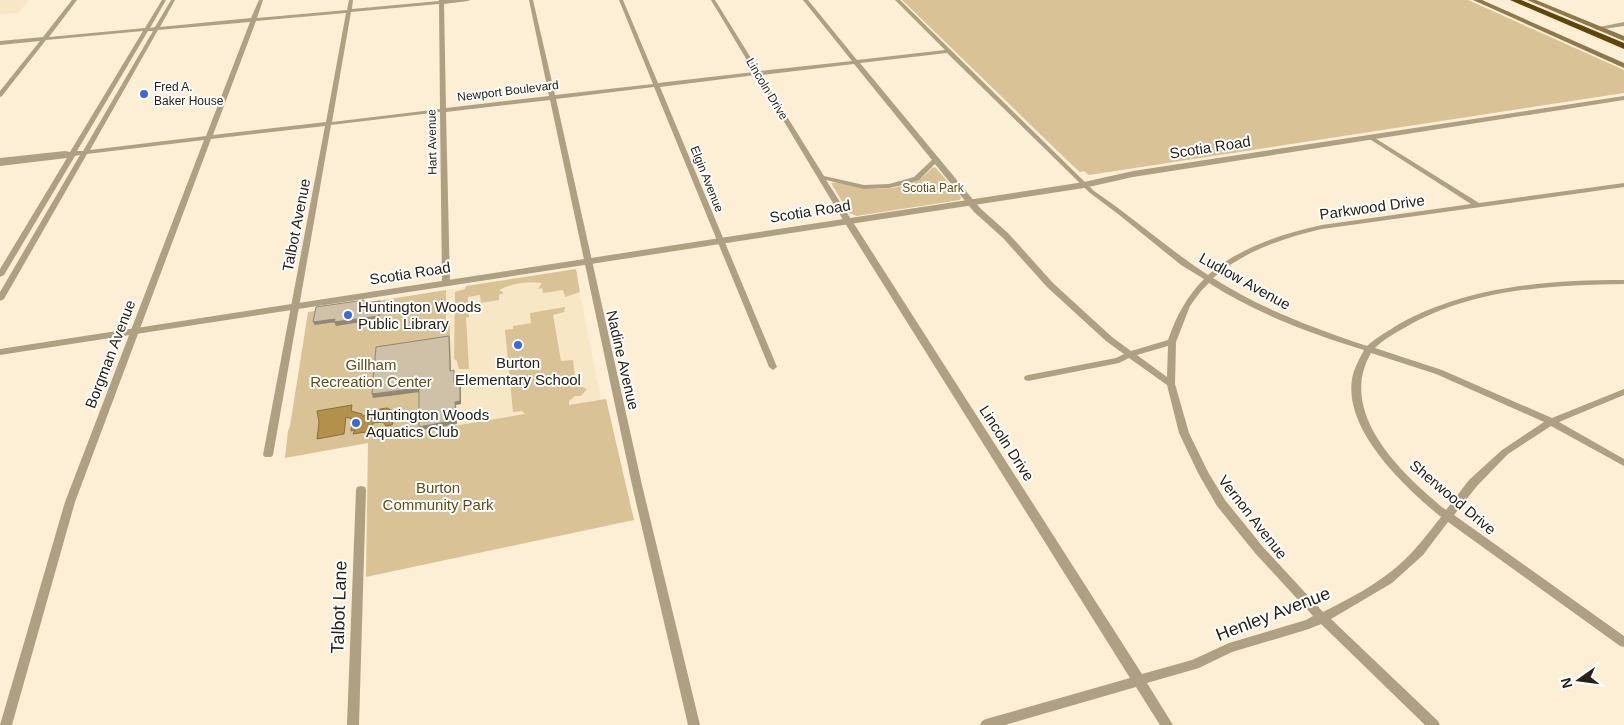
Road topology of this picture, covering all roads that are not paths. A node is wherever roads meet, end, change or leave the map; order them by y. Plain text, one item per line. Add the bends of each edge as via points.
1 (75, 0) edge
2 (164, 0) edge
3 (173, 0) edge
4 (261, 0) edge
5 (351, 0) edge
6 (468, 0) edge
7 (531, 0) edge
8 (621, 0) edge
9 (713, 0) edge
10 (805, 0) edge
11 (896, 0) edge
12 (1476, 0) edge
13 (1514, 0) edge
14 (1530, 0) edge
15 (441, 1) edge
16 (349, 11) junction
17 (253, 21) junction
18 (1624, 24) edge
19 (1597, 28) junction
20 (146, 30) junction
21 (156, 30) junction
22 (1624, 39) edge
23 (44, 40) junction
24 (0, 44) edge
25 (1624, 46) edge
26 (948, 50) junction
27 (856, 61) junction
28 (1624, 66) edge
29 (757, 73) junction
30 (127, 79) junction
31 (116, 80) junction
32 (656, 85) junction
33 (0, 95) edge
34 (551, 97) junction
35 (1624, 98) edge
36 (442, 110) junction
37 (328, 124) junction
38 (208, 138) junction
39 (1370, 138) junction
40 (85, 152) junction
41 (71, 154) junction
42 (0, 160) edge
43 (937, 160) junction
44 (0, 164) edge
45 (821, 178) junction
46 (1084, 185) junction
47 (1624, 185) edge
48 (971, 202) junction
49 (1477, 205) junction
50 (52, 210) junction
51 (38, 212) junction
52 (848, 221) junction
53 (720, 240) junction
54 (587, 261) junction
55 (15, 273) junction
56 (0, 275) edge
57 (1208, 279) junction
58 (446, 282) junction
59 (1624, 282) edge
60 (0, 299) edge
61 (295, 306) junction
62 (135, 330) junction
63 (1172, 342) junction
64 (1369, 349) junction
65 (0, 352) edge
66 (1130, 354) junction
67 (773, 367) dead end
68 (1028, 378) dead end
69 (1171, 384) junction
70 (1624, 392) edge
71 (1552, 422) junction
72 (268, 455) dead end
73 (1624, 463) edge
74 (360, 490) dead end
75 (1447, 515) junction
76 (1322, 618) junction
77 (1624, 642) edge
78 (1139, 679) junction
79 (6, 725) edge
80 (353, 725) edge
81 (694, 725) edge
82 (986, 725) edge
83 (1167, 725) edge
84 (1434, 725) edge

1 - 23 street
2 - 20 street
3 - 21 street
4 - 17 street, Borgman Avenue
5 - 16 street, Talbot Avenue
6 - 15 street
7 - 34 street, Nadine Avenue
8 - 32 street, Elgin Avenue
9 - 29 street, Lincoln Drive
10 - 27 street
11 - 26 street, Ludlow Avenue
12 - 28 main road
13 - 25 highway
14 - 19 main road
15 - 16 street
15 - 36 street, Hart Avenue
16 - 17 street
16 - 37 street, Talbot Avenue
17 - 21 street
17 - 38 street, Borgman Avenue
18 - 19 street
19 - 22 main road
20 - 21 street
20 - 23 street
20 - 31 street
21 - 30 street
23 - 24 street
23 - 33 street
26 - 27 street, Newport Boulevard
26 - 46 street, Ludlow Avenue
27 - 29 street, Newport Boulevard
27 - 43 street
29 - 32 street, Newport Boulevard
29 - 45 street, Lincoln Drive
30 - 31 street
30 - 40 street
31 - 41 street
32 - 34 street, Newport Boulevard
32 - 53 street, Elgin Avenue
34 - 36 street, Newport Boulevard
34 - 54 street, Nadine Avenue
35 - 39 street, Scotia Road
36 - 37 street, Newport Boulevard
36 - 58 street, Hart Avenue
37 - 38 street, Newport Boulevard
37 - 61 street, Talbot Avenue
38 - 40 street, Newport Boulevard
38 - 62 street, Borgman Avenue
39 - 46 street, Scotia Road via 1133,174
39 - 49 street
40 - 41 street, Newport Boulevard
40 - 50 street
41 - 42 street, Newport Boulevard
41 - 44 street, Newport Boulevard
41 - 51 street
43 - 45 street via 918,178 891,186 859,186
43 - 48 street
45 - 52 street, Lincoln Drive
46 - 48 street, Scotia Road
46 - 57 street, Ludlow Avenue via 1122,212 1164,249
47 - 49 street, Parkwood Drive
48 - 52 street, Scotia Road
48 - 66 street via 1050,285
49 - 57 street, Parkwood Drive via 1302,232 1248,251
50 - 51 street
50 - 55 street
51 - 56 street
52 - 53 street, Scotia Road
52 - 78 street, Lincoln Drive
53 - 54 street, Scotia Road
53 - 67 street, Elgin Avenue
54 - 58 street, Scotia Road
54 - 81 street, Nadine Avenue
55 - 56 street
55 - 60 street
57 - 63 street, Parkwood Drive via 1185,307
57 - 64 street, Ludlow Avenue via 1292,322
58 - 61 street, Scotia Road
59 - 64 street, Sherwood Drive via 1527,288 1454,303 1405,323
61 - 62 street, Scotia Road
61 - 72 street, Talbot Avenue
62 - 65 street, Scotia Road
62 - 79 street, Borgman Avenue via 69,505
63 - 66 street
63 - 69 street, Parkwood Drive
64 - 71 street, Ludlow Avenue via 1439,372
64 - 75 street, Sherwood Drive via 1357,379 1359,405 1366,426 1399,473
66 - 68 street via 1119,360
66 - 69 street
69 - 76 street, Vernon Avenue via 1184,433 1213,490 1259,550
70 - 71 street, Henley Avenue
71 - 73 street, Ludlow Avenue
71 - 75 street, Henley Avenue via 1505,452 1473,483
74 - 80 street, Talbot Lane
75 - 76 street, Henley Avenue via 1404,567 1364,595
75 - 77 street, Sherwood Drive
76 - 78 street, Henley Avenue via 1290,631 1229,648 1195,664
76 - 84 street, Vernon Avenue
78 - 82 street, Henley Avenue
78 - 83 street, Lincoln Drive

